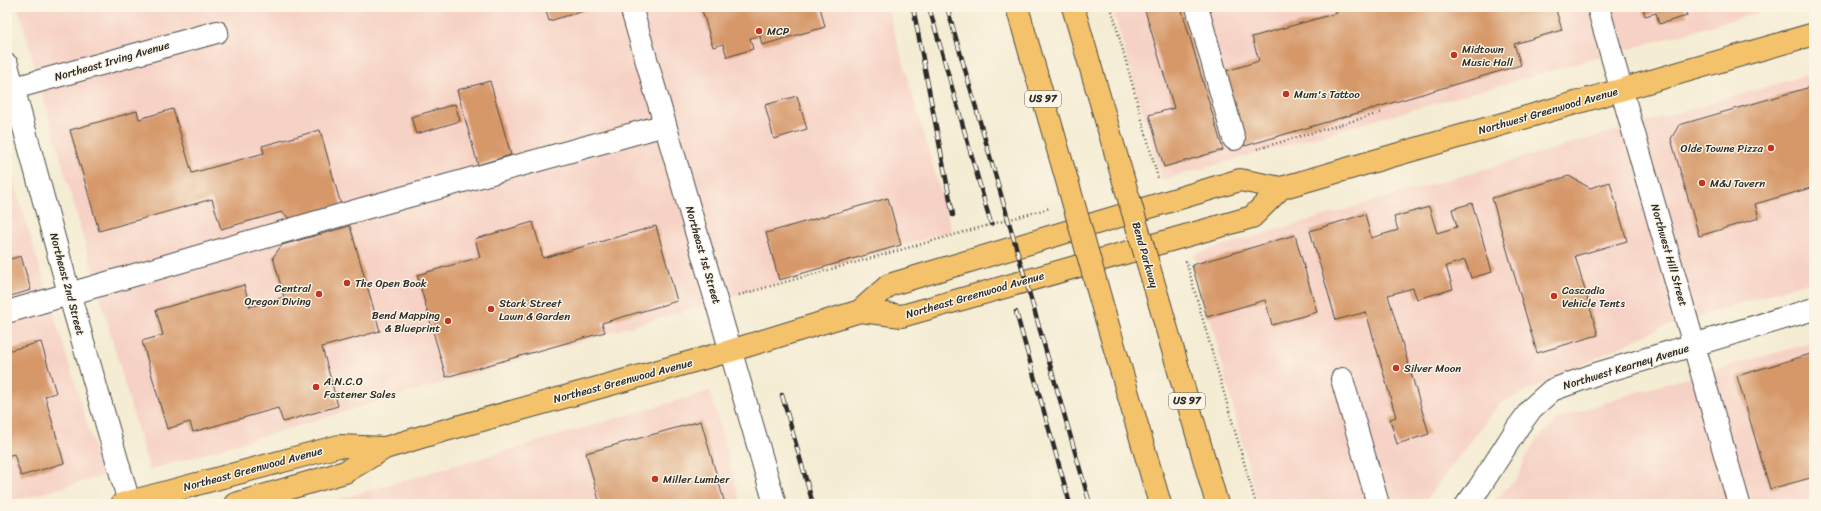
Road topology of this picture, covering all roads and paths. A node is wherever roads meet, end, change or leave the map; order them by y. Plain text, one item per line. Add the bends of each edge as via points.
1 (631, 7) edge
2 (1017, 7) edge
3 (1073, 7) edge
4 (1111, 7) edge
5 (1197, 7) edge
6 (1598, 7) edge
7 (216, 32) dead end
8 (1814, 34) edge
9 (7, 65) edge
10 (10, 89) edge
11 (1621, 90) junction
12 (665, 125) junction
13 (1234, 139) dead end
14 (1158, 178) dead end
15 (1281, 188) junction
16 (1055, 235) joint
17 (1180, 237) junction
18 (1066, 270) joint
19 (68, 293) junction
20 (1814, 309) edge
21 (7, 312) edge
22 (860, 312) junction
23 (1693, 346) junction
24 (730, 351) junction
25 (1342, 379) dead end
26 (385, 448) junction
27 (126, 503) edge
28 (235, 504) edge
29 (775, 504) edge
30 (1160, 504) edge
31 (1217, 504) edge
32 (1256, 504) edge
33 (1378, 504) edge
34 (1467, 504) edge
35 (1739, 504) edge

1 - 12 street, Northeast 1st Street
2 - 30 main road, US 97, bridge
3 - 31 main road, Bend Parkway / US 97, bridge
4 - 14 path
5 - 13 street
6 - 11 street, Northwest Hill Street
7 - 10 street, Northeast Irving Avenue
8 - 11 main road, Northwest Greenwood Avenue
9 - 10 street, Northeast 2nd Street
10 - 19 street, Northeast 2nd Street
11 - 15 main road, Northwest Greenwood Avenue
11 - 23 street, Northwest Hill Street via 1676,278
12 - 19 street
12 - 24 street, Northeast 1st Street
15 - 16 main road, Northwest Greenwood Avenue via 1240,180
15 - 17 main road, Northwest Greenwood Avenue via 1252,217
16 - 22 main road, Northeast Greenwood Avenue via 889,285
17 - 18 main road, Northwest Greenwood Avenue
17 - 32 path
18 - 22 main road, Northeast Greenwood Avenue via 902,316
19 - 21 street
19 - 27 street, Northeast 2nd Street
20 - 23 street, Northwest Kearney Avenue
22 - 24 main road, Northeast Greenwood Avenue
23 - 34 street, Northwest Kearney Avenue via 1596,374 1552,390 1528,413
23 - 35 street, Northwest Hill Street
24 - 26 main road, Northeast Greenwood Avenue
24 - 29 street, Northeast 1st Street
25 - 33 street
26 - 27 main road, Northeast Greenwood Avenue via 339,446
26 - 28 main road, Northeast Greenwood Avenue via 345,472

